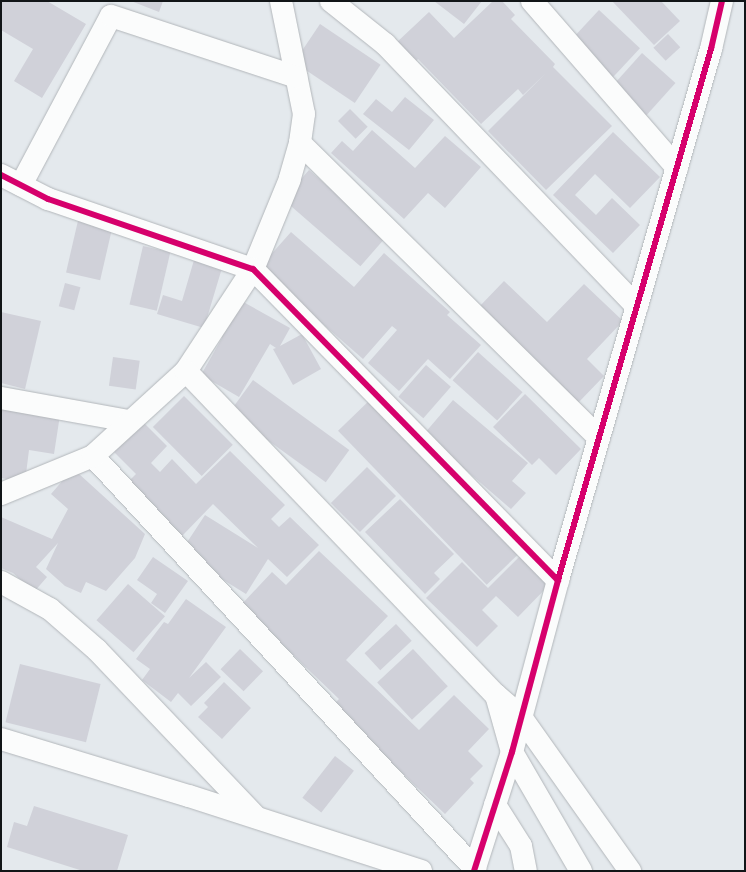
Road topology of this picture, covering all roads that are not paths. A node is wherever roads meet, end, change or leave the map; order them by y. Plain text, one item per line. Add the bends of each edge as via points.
1 (281, 1) edge
2 (331, 1) edge
3 (532, 1) edge
4 (722, 1) edge
5 (296, 77) junction
6 (300, 143) junction
7 (677, 168) junction
8 (1, 175) edge
9 (21, 185) junction
10 (253, 269) junction
11 (637, 307) junction
12 (186, 371) junction
13 (1, 398) edge
14 (129, 421) junction
15 (599, 438) junction
16 (92, 456) junction
17 (1, 494) edge
18 (558, 580) junction
19 (1, 582) edge
20 (496, 695) junction
21 (521, 717) junction
22 (1, 739) edge
23 (512, 752) junction
24 (495, 805) junction
25 (257, 818) junction
26 (475, 870) edge
27 (421, 871) edge
28 (526, 871) edge
29 (581, 871) edge
30 (630, 871) edge

1 - 5 street
2 - 11 street via 385,44
3 - 7 street
4 - 7 street
5 - 6 street via 304,114
5 - 9 street via 111,16
6 - 10 street via 290,179
6 - 15 street
7 - 11 street
8 - 9 street
9 - 10 street via 48,199
10 - 12 street
10 - 18 street
11 - 15 street
12 - 14 street
12 - 20 street
13 - 14 street
14 - 16 street
15 - 18 street
16 - 17 street
16 - 26 street
18 - 21 street
19 - 25 street via 50,609 97,650
20 - 21 street
20 - 23 street
21 - 23 street
21 - 30 street
22 - 25 street
23 - 24 street
23 - 29 street
24 - 26 street
24 - 28 street via 520,846
25 - 27 street

